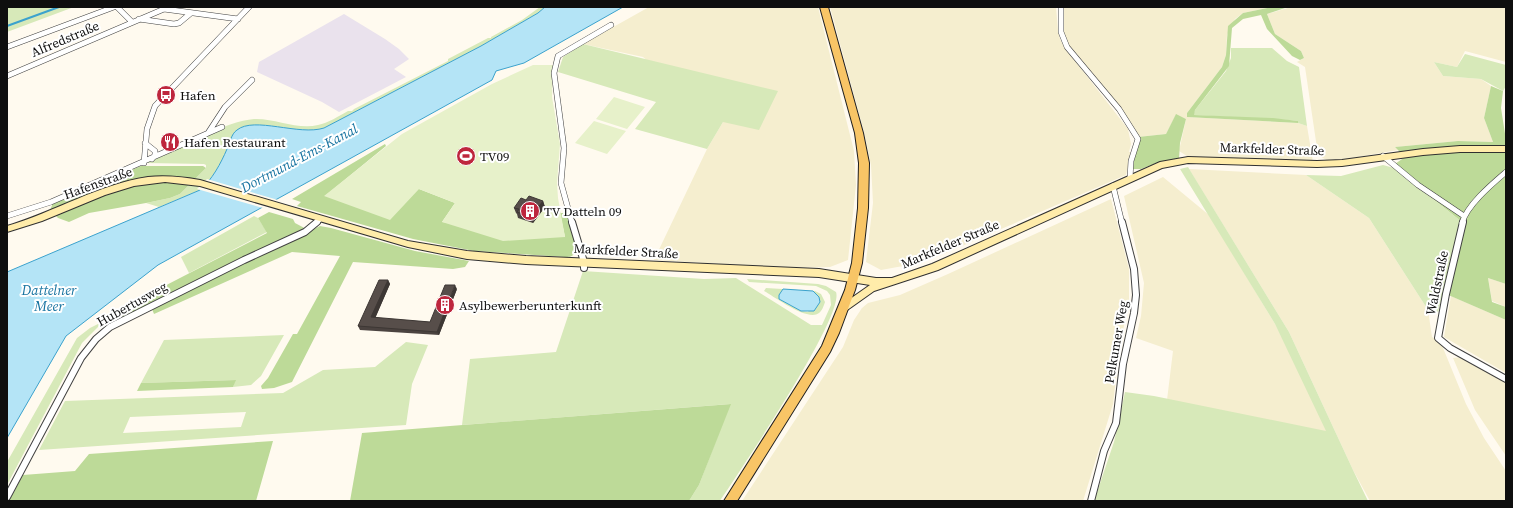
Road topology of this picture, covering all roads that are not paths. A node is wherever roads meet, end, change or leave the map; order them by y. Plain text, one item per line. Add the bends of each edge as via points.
1 (115, 7) edge
2 (249, 7) edge
3 (824, 7) edge
4 (1061, 7) edge
5 (191, 13) junction
6 (139, 19) junction
7 (238, 19) junction
8 (132, 22) junction
9 (611, 25) dead end
10 (7, 47) edge
11 (7, 76) edge
12 (252, 80) dead end
13 (222, 127) dead end
14 (208, 133) junction
15 (145, 143) junction
16 (1506, 148) edge
17 (1383, 156) junction
18 (152, 159) junction
19 (144, 163) junction
20 (1506, 172) edge
21 (1130, 178) junction
22 (1112, 186) junction
23 (276, 206) joint
24 (7, 216) edge
25 (1464, 216) junction
26 (320, 219) junction
27 (7, 229) edge
28 (584, 265) junction
29 (854, 278) junction
30 (892, 282) junction
31 (843, 309) junction
32 (1506, 379) edge
33 (7, 497) edge
34 (730, 501) edge
35 (1091, 501) edge

1 - 8 street
1 - 10 street
2 - 7 street
3 - 29 main road via 859,133 864,163 863,208 858,263
4 - 21 street via 1060,30 1067,47 1119,109 1138,139 1131,161
5 - 6 street, Alfredstraße via 164,9
5 - 6 street via 174,24
5 - 7 street, Alfredstraße
6 - 8 street, Alfredstraße
7 - 15 street via 155,106 150,116
8 - 11 street, Alfredstraße
9 - 28 street via 558,56 554,74 564,148 562,183
12 - 14 street via 225,106
13 - 14 street
14 - 18 street
15 - 18 street via 155,151
15 - 19 street
16 - 17 street, Markfelder Straße
17 - 21 street, Markfelder Straße via 1342,163 1317,164 1188,160 1160,165
17 - 25 street via 1418,185
18 - 19 street, Hafenstraße
19 - 24 street, Hafenstraße via 51,202
20 - 25 street, Waldstraße via 1486,190
21 - 22 street, Markfelder Straße
22 - 30 street, Markfelder Straße via 935,267
22 - 35 street, Pelkumer Weg via 1134,269 1136,295 1124,358 1116,423 1104,451
23 - 26 street, Markfelder Straße
23 - 27 street, Hafenstraße via 200,183 169,178 116,187
25 - 32 street, Waldstraße via 1438,338 1450,348
26 - 28 street, Markfelder Straße via 408,244 455,253
26 - 33 street, Hubertusweg via 305,232 117,324 96,339 58,399
28 - 29 street, Markfelder Straße via 819,273
29 - 30 street, Markfelder Straße
29 - 31 main road
30 - 31 street via 871,288
31 - 34 main road via 826,349

